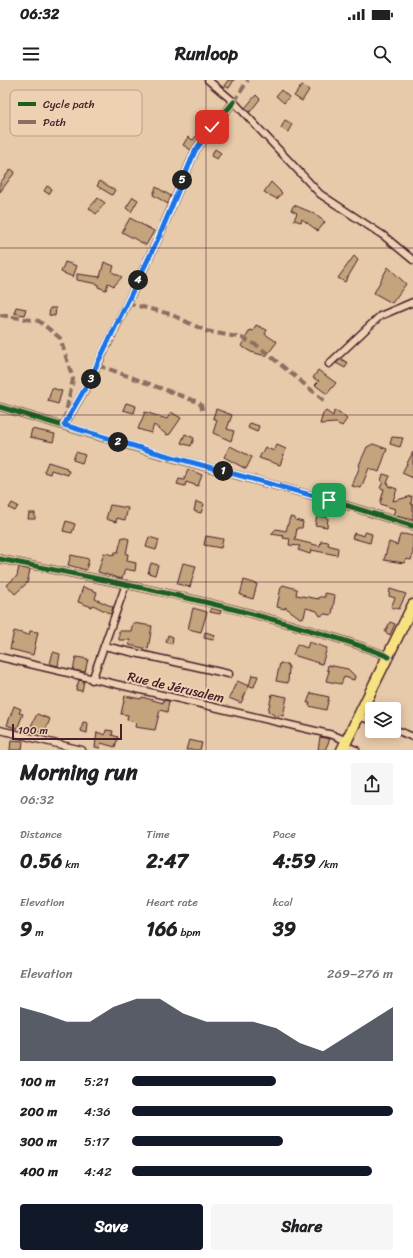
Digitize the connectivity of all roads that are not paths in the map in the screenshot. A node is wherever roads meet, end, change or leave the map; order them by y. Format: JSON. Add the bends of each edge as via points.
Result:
{"nodes":[{"id":1,"x":208,"y":80,"type":"edge"},
{"id":2,"x":234,"y":102,"type":"junction"},
{"id":3,"x":413,"y":260,"type":"edge"},
{"id":4,"x":413,"y":302,"type":"edge"},
{"id":5,"x":328,"y":364,"type":"dead end"},
{"id":6,"x":0,"y":407,"type":"edge"},
{"id":7,"x":64,"y":425,"type":"junction"},
{"id":8,"x":413,"y":526,"type":"edge"},
{"id":9,"x":0,"y":560,"type":"edge"},
{"id":10,"x":126,"y":584,"type":"junction"},
{"id":11,"x":413,"y":605,"type":"edge"},
{"id":12,"x":104,"y":646,"type":"junction"},
{"id":13,"x":0,"y":657,"type":"edge"},
{"id":14,"x":389,"y":657,"type":"junction"},
{"id":15,"x":229,"y":674,"type":"dead end"},
{"id":16,"x":92,"y":680,"type":"junction"},
{"id":17,"x":359,"y":716,"type":"junction"},
{"id":18,"x":365,"y":718,"type":"edge"},
{"id":19,"x":0,"y":730,"type":"edge"},
{"id":20,"x":401,"y":732,"type":"edge"},
{"id":21,"x":413,"y":737,"type":"edge"},
{"id":22,"x":344,"y":745,"type":"edge"},
{"id":23,"x":82,"y":750,"type":"edge"},
{"id":24,"x":356,"y":750,"type":"edge"}],
"edges":[{"from":1,"to":2,"type":"street"},
{"from":2,"to":3,"type":"street","via":[[320,194],[384,236]]},
{"from":2,"to":7,"type":"street","via":[[195,151],[158,239],[88,383]]},
{"from":4,"to":5,"type":"street","via":[[380,316]]},
{"from":6,"to":7,"type":"street"},
{"from":7,"to":8,"type":"street"},
{"from":9,"to":10,"type":"street"},
{"from":10,"to":12,"type":"street"},
{"from":10,"to":14,"type":"street","via":[[248,612],[369,648]]},
{"from":11,"to":14,"type":"main road"},
{"from":12,"to":15,"type":"street"},
{"from":12,"to":16,"type":"street"},
{"from":13,"to":16,"type":"street","name":"Rue de Jérusalem"},
{"from":14,"to":17,"type":"main road"},
{"from":16,"to":22,"type":"street","name":"Rue de Jérusalem","via":[[307,729]]},
{"from":17,"to":18,"type":"street"},
{"from":17,"to":22,"type":"main road"},
{"from":19,"to":23,"type":"street"},
{"from":20,"to":21,"type":"street"},
{"from":22,"to":24,"type":"street","name":"Rue de Jérusalem"}]}
